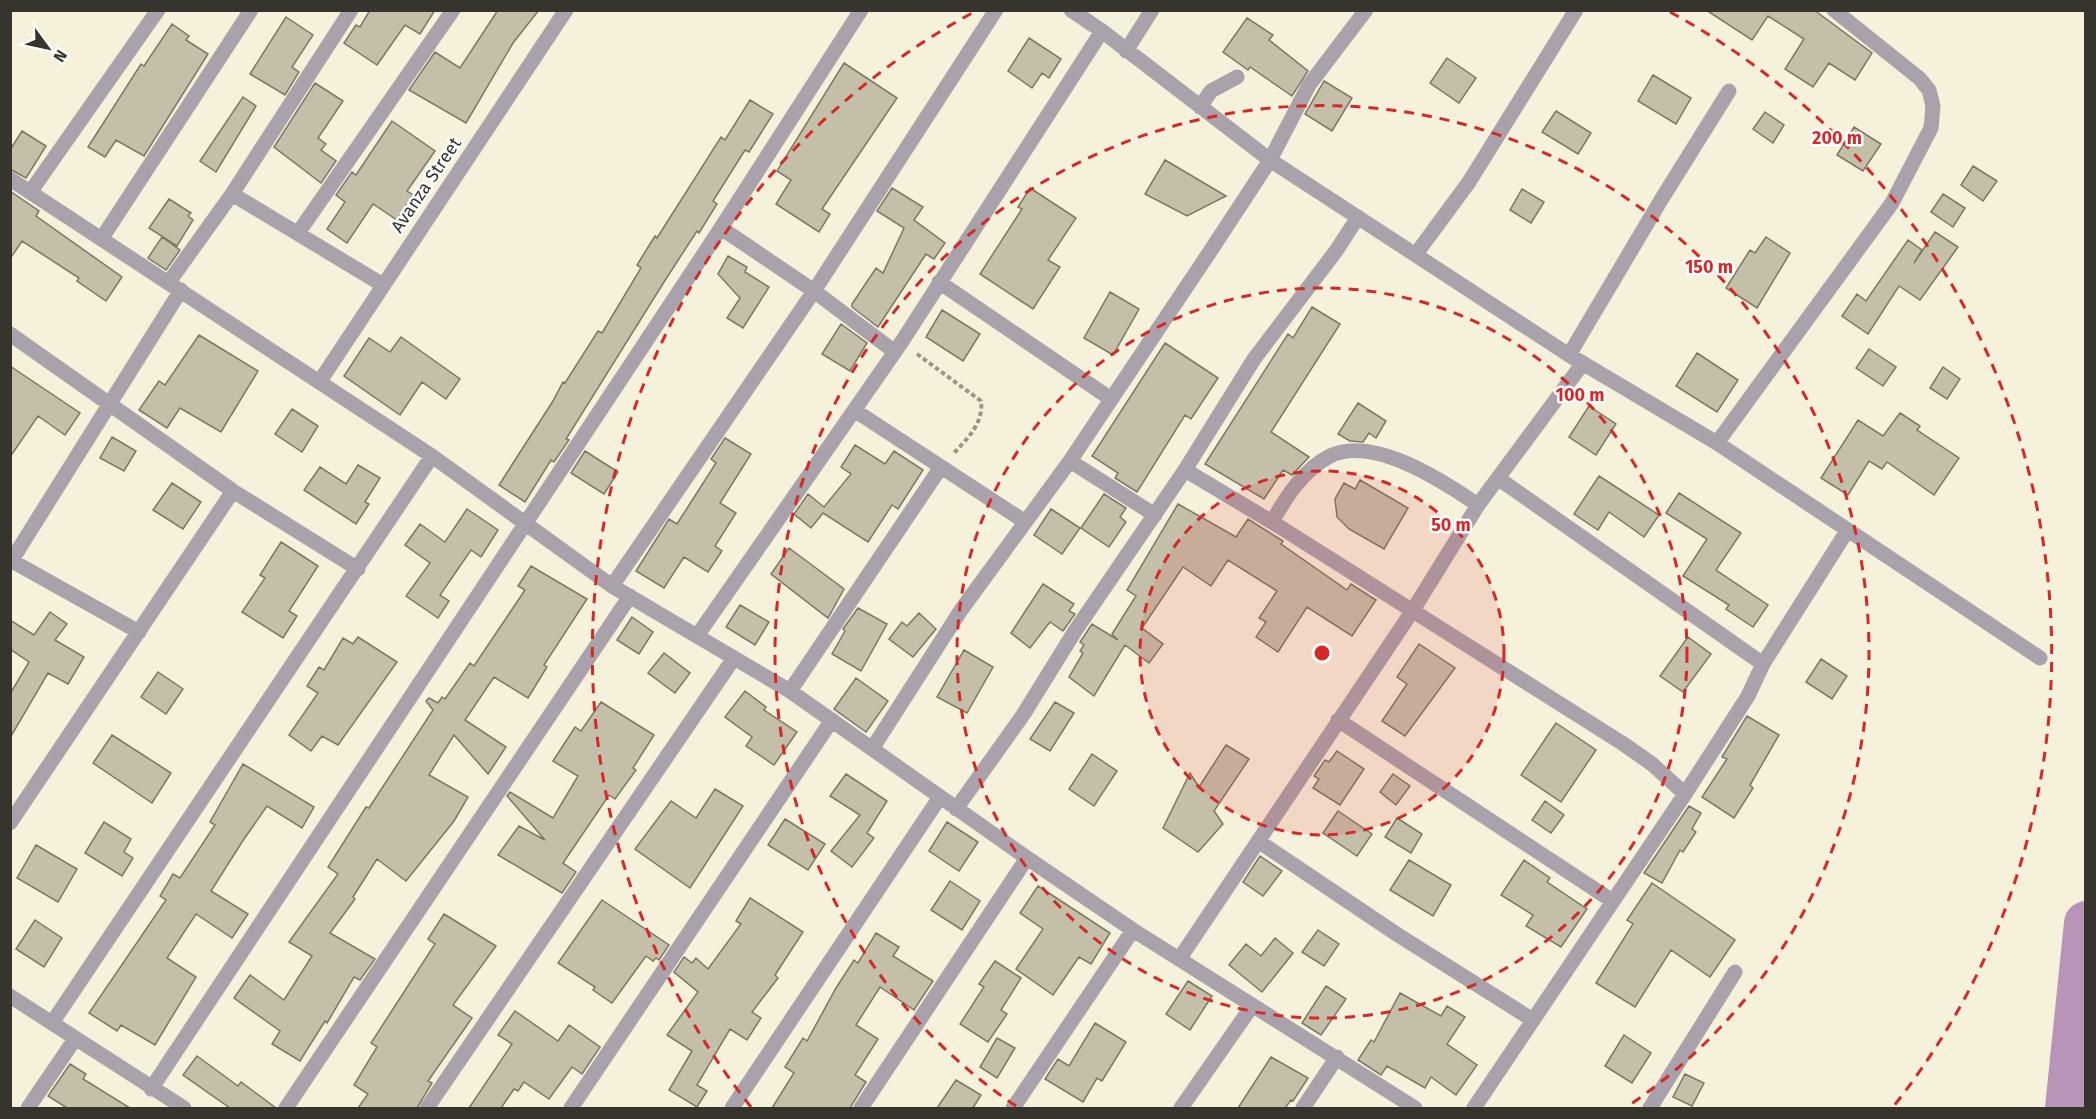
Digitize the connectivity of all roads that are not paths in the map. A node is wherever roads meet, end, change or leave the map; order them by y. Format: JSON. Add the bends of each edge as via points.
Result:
{"nodes":[{"id":1,"x":158,"y":10,"type":"edge"},
{"id":2,"x":251,"y":10,"type":"edge"},
{"id":3,"x":351,"y":10,"type":"edge"},
{"id":4,"x":453,"y":10,"type":"edge"},
{"id":5,"x":566,"y":10,"type":"edge"},
{"id":6,"x":861,"y":10,"type":"edge"},
{"id":7,"x":996,"y":10,"type":"edge"},
{"id":8,"x":1071,"y":10,"type":"edge"},
{"id":9,"x":1152,"y":10,"type":"edge"},
{"id":10,"x":1366,"y":10,"type":"edge"},
{"id":11,"x":1576,"y":10,"type":"edge"},
{"id":12,"x":1834,"y":10,"type":"edge"},
{"id":13,"x":1102,"y":31,"type":"junction"},
{"id":14,"x":1126,"y":51,"type":"junction"},
{"id":15,"x":1236,"y":77,"type":"dead end"},
{"id":16,"x":1729,"y":91,"type":"dead end"},
{"id":17,"x":1200,"y":107,"type":"junction"},
{"id":18,"x":1270,"y":160,"type":"junction"},
{"id":19,"x":10,"y":179,"type":"edge"},
{"id":20,"x":31,"y":191,"type":"junction"},
{"id":21,"x":232,"y":194,"type":"junction"},
{"id":22,"x":1358,"y":217,"type":"junction"},
{"id":23,"x":721,"y":228,"type":"junction"},
{"id":24,"x":298,"y":233,"type":"junction"},
{"id":25,"x":102,"y":238,"type":"junction"},
{"id":26,"x":1416,"y":254,"type":"junction"},
{"id":27,"x":939,"y":282,"type":"junction"},
{"id":28,"x":383,"y":285,"type":"junction"},
{"id":29,"x":175,"y":286,"type":"junction"},
{"id":30,"x":814,"y":291,"type":"junction"},
{"id":31,"x":10,"y":334,"type":"edge"},
{"id":32,"x":898,"y":347,"type":"junction"},
{"id":33,"x":1576,"y":359,"type":"junction"},
{"id":34,"x":320,"y":381,"type":"junction"},
{"id":35,"x":1111,"y":399,"type":"junction"},
{"id":36,"x":110,"y":405,"type":"junction"},
{"id":37,"x":854,"y":410,"type":"junction"},
{"id":38,"x":1717,"y":443,"type":"junction"},
{"id":39,"x":432,"y":456,"type":"junction"},
{"id":40,"x":1070,"y":461,"type":"junction"},
{"id":41,"x":941,"y":467,"type":"junction"},
{"id":42,"x":1185,"y":470,"type":"junction"},
{"id":43,"x":1499,"y":479,"type":"junction"},
{"id":44,"x":233,"y":491,"type":"junction"},
{"id":45,"x":1478,"y":505,"type":"junction"},
{"id":46,"x":1155,"y":515,"type":"junction"},
{"id":47,"x":1024,"y":521,"type":"junction"},
{"id":48,"x":1272,"y":522,"type":"junction"},
{"id":49,"x":525,"y":524,"type":"junction"},
{"id":50,"x":1847,"y":531,"type":"junction"},
{"id":51,"x":11,"y":562,"type":"edge"},
{"id":52,"x":358,"y":569,"type":"junction"},
{"id":53,"x":612,"y":586,"type":"junction"},
{"id":54,"x":630,"y":596,"type":"junction"},
{"id":55,"x":1413,"y":610,"type":"junction"},
{"id":56,"x":139,"y":632,"type":"junction"},
{"id":57,"x":697,"y":636,"type":"junction"},
{"id":58,"x":734,"y":658,"type":"junction"},
{"id":59,"x":2040,"y":658,"type":"dead end"},
{"id":60,"x":1763,"y":664,"type":"junction"},
{"id":61,"x":789,"y":691,"type":"junction"},
{"id":62,"x":832,"y":720,"type":"junction"},
{"id":63,"x":1338,"y":720,"type":"junction"},
{"id":64,"x":872,"y":749,"type":"junction"},
{"id":65,"x":1685,"y":794,"type":"junction"},
{"id":66,"x":940,"y":797,"type":"junction"},
{"id":67,"x":956,"y":809,"type":"junction"},
{"id":68,"x":10,"y":823,"type":"edge"},
{"id":69,"x":1258,"y":840,"type":"junction"},
{"id":70,"x":1027,"y":858,"type":"junction"},
{"id":71,"x":1611,"y":900,"type":"junction"},
{"id":72,"x":1134,"y":930,"type":"junction"},
{"id":73,"x":1180,"y":958,"type":"junction"},
{"id":74,"x":1735,"y":972,"type":"dead end"},
{"id":75,"x":10,"y":996,"type":"edge"},
{"id":76,"x":1252,"y":1006,"type":"junction"},
{"id":77,"x":1533,"y":1020,"type":"junction"},
{"id":78,"x":52,"y":1023,"type":"junction"},
{"id":79,"x":75,"y":1039,"type":"junction"},
{"id":80,"x":1337,"y":1057,"type":"junction"},
{"id":81,"x":151,"y":1089,"type":"junction"},
{"id":82,"x":28,"y":1108,"type":"edge"},
{"id":83,"x":184,"y":1108,"type":"edge"},
{"id":84,"x":286,"y":1108,"type":"edge"},
{"id":85,"x":427,"y":1108,"type":"edge"},
{"id":86,"x":571,"y":1108,"type":"edge"},
{"id":87,"x":732,"y":1108,"type":"edge"},
{"id":88,"x":861,"y":1108,"type":"edge"},
{"id":89,"x":1013,"y":1108,"type":"edge"},
{"id":90,"x":1181,"y":1108,"type":"edge"},
{"id":91,"x":1303,"y":1108,"type":"edge"},
{"id":92,"x":1415,"y":1108,"type":"edge"},
{"id":93,"x":1474,"y":1108,"type":"edge"},
{"id":94,"x":1650,"y":1108,"type":"edge"}],
"edges":[{"from":1,"to":20,"type":"street"},
{"from":2,"to":25,"type":"street"},
{"from":3,"to":21,"type":"street"},
{"from":4,"to":24,"type":"street"},
{"from":5,"to":28,"type":"street","name":"Avanza Street"},
{"from":6,"to":23,"type":"street"},
{"from":7,"to":30,"type":"street"},
{"from":8,"to":13,"type":"street"},
{"from":9,"to":14,"type":"street"},
{"from":10,"to":18,"type":"street","via":[[1309,85]]},
{"from":11,"to":26,"type":"street","via":[[1469,182]]},
{"from":12,"to":38,"type":"street","via":[[1929,90],[1933,106],[1931,128],[1892,203]]},
{"from":13,"to":14,"type":"street"},
{"from":13,"to":27,"type":"street"},
{"from":14,"to":17,"type":"street"},
{"from":15,"to":17,"type":"street","via":[[1212,91]]},
{"from":16,"to":33,"type":"street","via":[[1661,200]]},
{"from":17,"to":18,"type":"street"},
{"from":18,"to":22,"type":"street"},
{"from":18,"to":35,"type":"street"},
{"from":19,"to":20,"type":"street"},
{"from":20,"to":25,"type":"street"},
{"from":21,"to":24,"type":"street"},
{"from":21,"to":29,"type":"street"},
{"from":22,"to":26,"type":"street"},
{"from":22,"to":42,"type":"street","via":[[1254,359]]},
{"from":23,"to":30,"type":"street"},
{"from":23,"to":49,"type":"street"},
{"from":24,"to":28,"type":"street"},
{"from":25,"to":29,"type":"street"},
{"from":26,"to":33,"type":"street"},
{"from":27,"to":32,"type":"street"},
{"from":27,"to":35,"type":"street"},
{"from":28,"to":34,"type":"street","name":"Avanza Street"},
{"from":29,"to":34,"type":"street"},
{"from":29,"to":36,"type":"street"},
{"from":30,"to":32,"type":"street"},
{"from":30,"to":53,"type":"street"},
{"from":31,"to":36,"type":"street"},
{"from":32,"to":37,"type":"street"},
{"from":33,"to":38,"type":"street"},
{"from":33,"to":43,"type":"street"},
{"from":34,"to":39,"type":"street"},
{"from":35,"to":40,"type":"street"},
{"from":36,"to":44,"type":"street"},
{"from":36,"to":51,"type":"street"},
{"from":37,"to":41,"type":"street"},
{"from":37,"to":57,"type":"street"},
{"from":38,"to":50,"type":"street"},
{"from":39,"to":49,"type":"street"},
{"from":39,"to":52,"type":"street"},
{"from":40,"to":46,"type":"street"},
{"from":40,"to":47,"type":"street"},
{"from":41,"to":47,"type":"street"},
{"from":41,"to":61,"type":"street"},
{"from":42,"to":46,"type":"street"},
{"from":42,"to":48,"type":"street"},
{"from":43,"to":45,"type":"street"},
{"from":43,"to":60,"type":"street"},
{"from":44,"to":52,"type":"street"},
{"from":44,"to":56,"type":"street"},
{"from":45,"to":48,"type":"street","via":[[1425,471],[1351,450],[1330,456],[1304,477],[1288,494]]},
{"from":45,"to":55,"type":"street"},
{"from":46,"to":67,"type":"street"},
{"from":47,"to":64,"type":"street","via":[[961,610]]},
{"from":48,"to":55,"type":"street"},
{"from":49,"to":53,"type":"street"},
{"from":49,"to":81,"type":"street"},
{"from":50,"to":59,"type":"street"},
{"from":50,"to":60,"type":"street"},
{"from":51,"to":56,"type":"street"},
{"from":52,"to":78,"type":"street"},
{"from":53,"to":54,"type":"street"},
{"from":54,"to":57,"type":"street"},
{"from":54,"to":84,"type":"street"},
{"from":55,"to":63,"type":"street"},
{"from":55,"to":65,"type":"street","via":[[1622,743]]},
{"from":56,"to":68,"type":"street"},
{"from":57,"to":58,"type":"street"},
{"from":58,"to":61,"type":"street"},
{"from":58,"to":85,"type":"street"},
{"from":60,"to":65,"type":"street","via":[[1748,696]]},
{"from":61,"to":62,"type":"street"},
{"from":62,"to":64,"type":"street"},
{"from":62,"to":86,"type":"street"},
{"from":63,"to":69,"type":"street"},
{"from":63,"to":71,"type":"street"},
{"from":64,"to":66,"type":"street"},
{"from":65,"to":71,"type":"street"},
{"from":66,"to":67,"type":"street"},
{"from":66,"to":87,"type":"street"},
{"from":67,"to":70,"type":"street"},
{"from":69,"to":73,"type":"street"},
{"from":69,"to":77,"type":"street"},
{"from":70,"to":72,"type":"street"},
{"from":70,"to":88,"type":"street"},
{"from":71,"to":77,"type":"street"},
{"from":72,"to":73,"type":"street"},
{"from":72,"to":89,"type":"street"},
{"from":73,"to":76,"type":"street"},
{"from":74,"to":94,"type":"street"},
{"from":75,"to":78,"type":"street"},
{"from":76,"to":80,"type":"street"},
{"from":76,"to":90,"type":"street"},
{"from":77,"to":93,"type":"street"},
{"from":78,"to":79,"type":"street"},
{"from":79,"to":81,"type":"street"},
{"from":79,"to":82,"type":"street"},
{"from":80,"to":91,"type":"street"},
{"from":80,"to":92,"type":"street"},
{"from":81,"to":83,"type":"street"}]}
